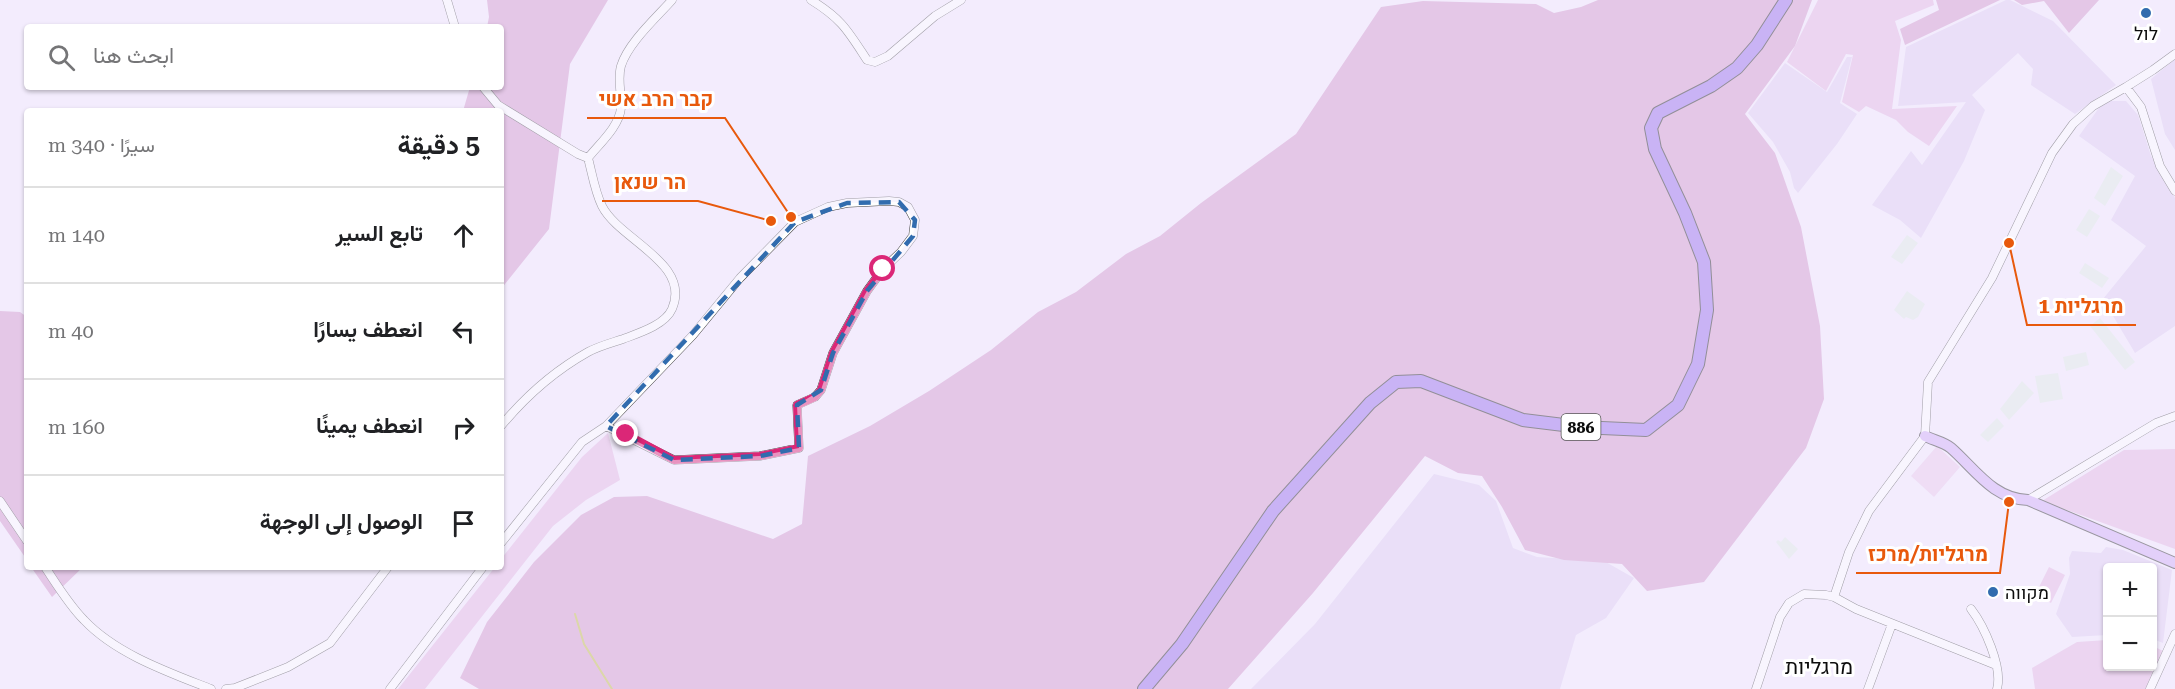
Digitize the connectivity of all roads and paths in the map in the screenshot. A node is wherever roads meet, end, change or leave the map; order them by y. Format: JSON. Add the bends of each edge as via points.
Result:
{"nodes":[{"id":1,"x":447,"y":0,"type":"edge"},
{"id":2,"x":672,"y":0,"type":"edge"},
{"id":3,"x":811,"y":0,"type":"edge"},
{"id":4,"x":961,"y":0,"type":"edge"},
{"id":5,"x":1786,"y":0,"type":"edge"},
{"id":6,"x":454,"y":24,"type":"edge"},
{"id":7,"x":2175,"y":54,"type":"edge"},
{"id":8,"x":2126,"y":87,"type":"junction"},
{"id":9,"x":486,"y":90,"type":"edge"},
{"id":10,"x":503,"y":108,"type":"edge"},
{"id":11,"x":504,"y":109,"type":"edge"},
{"id":12,"x":588,"y":158,"type":"junction"},
{"id":13,"x":2175,"y":191,"type":"edge"},
{"id":14,"x":2175,"y":416,"type":"edge"},
{"id":15,"x":504,"y":423,"type":"edge"},
{"id":16,"x":606,"y":426,"type":"junction"},
{"id":17,"x":1925,"y":436,"type":"junction"},
{"id":18,"x":2028,"y":500,"type":"junction"},
{"id":19,"x":0,"y":501,"type":"edge"},
{"id":20,"x":24,"y":537,"type":"edge"},
{"id":21,"x":504,"y":539,"type":"edge"},
{"id":22,"x":2175,"y":563,"type":"edge"},
{"id":23,"x":47,"y":570,"type":"edge"},
{"id":24,"x":386,"y":570,"type":"edge"},
{"id":25,"x":481,"y":570,"type":"edge"},
{"id":26,"x":1834,"y":597,"type":"junction"},
{"id":27,"x":1971,"y":609,"type":"dead end"},
{"id":28,"x":1892,"y":624,"type":"junction"},
{"id":29,"x":2175,"y":634,"type":"edge"},
{"id":30,"x":1996,"y":665,"type":"junction"},
{"id":31,"x":211,"y":689,"type":"edge"},
{"id":32,"x":226,"y":689,"type":"edge"},
{"id":33,"x":390,"y":689,"type":"edge"},
{"id":34,"x":1144,"y":689,"type":"edge"},
{"id":35,"x":1756,"y":689,"type":"edge"},
{"id":36,"x":1868,"y":689,"type":"edge"},
{"id":37,"x":1997,"y":689,"type":"edge"},
{"id":38,"x":2150,"y":689,"type":"edge"}],
"edges":[{"from":1,"to":6,"type":"street"},
{"from":2,"to":12,"type":"street","via":[[621,64],[616,124]]},
{"from":3,"to":4,"type":"street","via":[[846,27],[867,60],[875,62]]},
{"from":5,"to":34,"type":"main road","number":"886","via":[[1737,68],[1658,113],[1651,128],[1655,148],[1704,262],[1707,310],[1698,364],[1678,405],[1646,430],[1580,427],[1523,420],[1421,381],[1396,382],[1370,403],[1273,511],[1182,644]]},
{"from":7,"to":8,"type":"street"},
{"from":8,"to":13,"type":"street","via":[[2141,106],[2160,166]]},
{"from":8,"to":17,"type":"street","via":[[2079,118],[2052,153],[1992,278],[1928,382]]},
{"from":9,"to":10,"type":"street"},
{"from":11,"to":12,"type":"street"},
{"from":12,"to":15,"type":"street","via":[[602,206],[617,226],[646,248],[669,273],[676,287],[675,301],[666,319],[590,351],[560,370]]},
{"from":14,"to":18,"type":"street","via":[[2156,423]]},
{"from":16,"to":16,"type":"street","via":[[674,460],[760,456],[799,448],[797,405],[821,390],[833,353],[867,291],[914,236],[915,220],[908,207],[889,201],[847,203],[795,222]]},
{"from":16,"to":21,"type":"street","via":[[582,442]]},
{"from":17,"to":18,"type":"street","via":[[1949,446],[1980,478],[2005,496]]},
{"from":17,"to":26,"type":"street","via":[[1869,511],[1849,552]]},
{"from":18,"to":22,"type":"street"},
{"from":19,"to":20,"type":"street"},
{"from":23,"to":31,"type":"street","via":[[84,620],[105,638],[155,667]]},
{"from":24,"to":32,"type":"street","via":[[330,643],[288,667]]},
{"from":25,"to":33,"type":"street"},
{"from":26,"to":28,"type":"street"},
{"from":26,"to":35,"type":"street","via":[[1804,594],[1789,603],[1780,617]]},
{"from":27,"to":30,"type":"street","via":[[1982,623]]},
{"from":28,"to":30,"type":"street"},
{"from":28,"to":36,"type":"street"},
{"from":29,"to":38,"type":"street"},
{"from":30,"to":37,"type":"street"}]}
